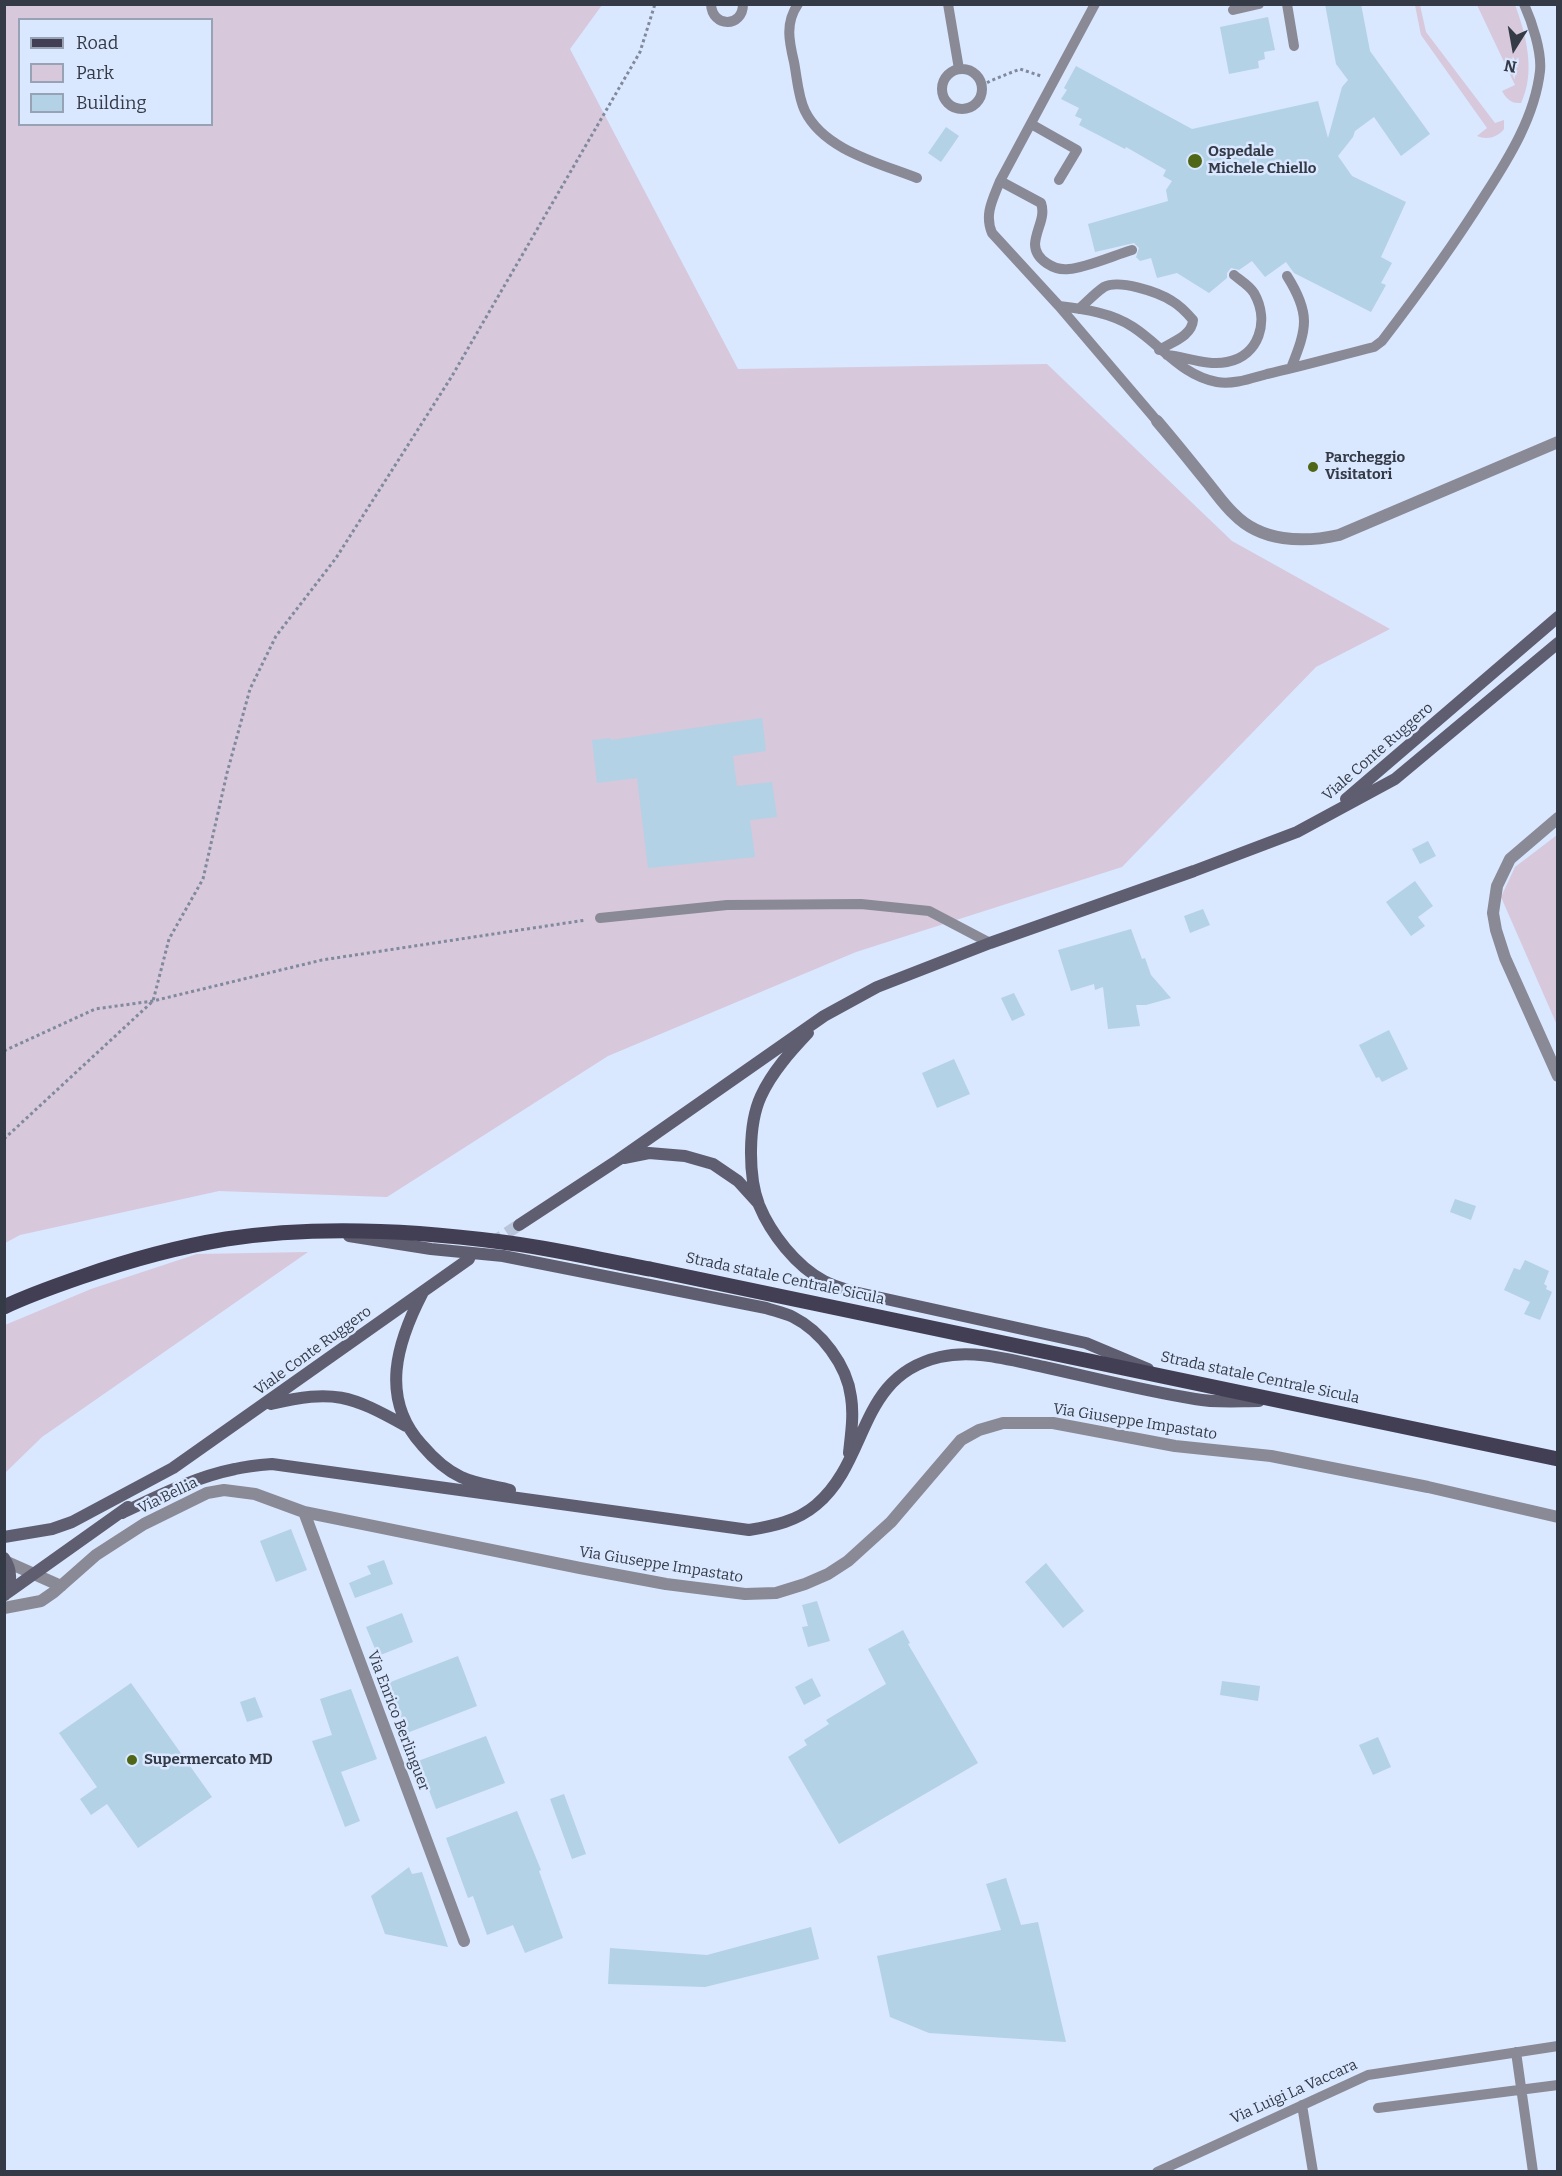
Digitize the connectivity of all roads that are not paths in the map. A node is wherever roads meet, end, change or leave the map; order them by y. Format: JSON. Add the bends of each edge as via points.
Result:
{"nodes":[{"id":1,"x":711,"y":4,"type":"edge"},
{"id":2,"x":743,"y":4,"type":"edge"},
{"id":3,"x":798,"y":4,"type":"edge"},
{"id":4,"x":948,"y":4,"type":"edge"},
{"id":5,"x":1095,"y":4,"type":"edge"},
{"id":6,"x":1259,"y":4,"type":"edge"},
{"id":7,"x":1287,"y":4,"type":"edge"},
{"id":8,"x":1524,"y":4,"type":"edge"},
{"id":9,"x":1233,"y":10,"type":"dead end"},
{"id":10,"x":1294,"y":46,"type":"dead end"},
{"id":11,"x":959,"y":69,"type":"junction"},
{"id":12,"x":1031,"y":124,"type":"junction"},
{"id":13,"x":917,"y":178,"type":"dead end"},
{"id":14,"x":1059,"y":180,"type":"dead end"},
{"id":15,"x":1000,"y":181,"type":"junction"},
{"id":16,"x":1132,"y":250,"type":"dead end"},
{"id":17,"x":1234,"y":275,"type":"dead end"},
{"id":18,"x":1287,"y":276,"type":"dead end"},
{"id":19,"x":1059,"y":306,"type":"junction"},
{"id":20,"x":1079,"y":309,"type":"junction"},
{"id":21,"x":1162,"y":352,"type":"junction"},
{"id":22,"x":1291,"y":368,"type":"junction"},
{"id":23,"x":1157,"y":421,"type":"joint"},
{"id":24,"x":1557,"y":441,"type":"edge"},
{"id":25,"x":1557,"y":617,"type":"edge"},
{"id":26,"x":1557,"y":640,"type":"edge"},
{"id":27,"x":1327,"y":816,"type":"junction"},
{"id":28,"x":1557,"y":818,"type":"edge"},
{"id":29,"x":600,"y":918,"type":"road end"},
{"id":30,"x":990,"y":944,"type":"junction"},
{"id":31,"x":824,"y":1016,"type":"junction"},
{"id":32,"x":1557,"y":1076,"type":"edge"},
{"id":33,"x":618,"y":1160,"type":"junction"},
{"id":34,"x":759,"y":1204,"type":"junction"},
{"id":35,"x":519,"y":1226,"type":"tunnel mouth"},
{"id":36,"x":317,"y":1231,"type":"junction"},
{"id":37,"x":469,"y":1259,"type":"dead end"},
{"id":38,"x":425,"y":1288,"type":"junction"},
{"id":39,"x":4,"y":1307,"type":"edge"},
{"id":40,"x":1171,"y":1378,"type":"junction"},
{"id":41,"x":1281,"y":1401,"type":"junction"},
{"id":42,"x":264,"y":1406,"type":"junction"},
{"id":43,"x":406,"y":1426,"type":"junction"},
{"id":44,"x":1557,"y":1459,"type":"edge"},
{"id":45,"x":848,"y":1460,"type":"junction"},
{"id":46,"x":173,"y":1468,"type":"junction"},
{"id":47,"x":552,"y":1501,"type":"junction"},
{"id":48,"x":304,"y":1512,"type":"junction"},
{"id":49,"x":122,"y":1513,"type":"junction"},
{"id":50,"x":1557,"y":1517,"type":"edge"},
{"id":51,"x":4,"y":1537,"type":"edge"},
{"id":52,"x":6,"y":1560,"type":"edge"},
{"id":53,"x":33,"y":1575,"type":"junction"},
{"id":54,"x":61,"y":1586,"type":"junction"},
{"id":55,"x":6,"y":1594,"type":"edge"},
{"id":56,"x":4,"y":1608,"type":"edge"},
{"id":57,"x":464,"y":1941,"type":"dead end"},
{"id":58,"x":1557,"y":2046,"type":"edge"},
{"id":59,"x":1516,"y":2052,"type":"junction"},
{"id":60,"x":1557,"y":2085,"type":"edge"},
{"id":61,"x":1521,"y":2090,"type":"junction"},
{"id":62,"x":1302,"y":2105,"type":"junction"},
{"id":63,"x":1378,"y":2108,"type":"dead end"},
{"id":64,"x":1157,"y":2172,"type":"edge"},
{"id":65,"x":1313,"y":2172,"type":"edge"},
{"id":66,"x":1533,"y":2172,"type":"edge"}],
"edges":[{"from":1,"to":2,"type":"lane","via":[[716,18],[725,23],[739,17]]},
{"from":3,"to":13,"type":"lane","via":[[788,39],[805,111],[822,135],[840,147]]},
{"from":4,"to":11,"type":"lane"},
{"from":5,"to":12,"type":"lane"},
{"from":6,"to":9,"type":"lane"},
{"from":7,"to":10,"type":"lane"},
{"from":8,"to":22,"type":"lane","via":[[1535,33],[1541,68],[1537,92],[1504,164],[1463,230],[1382,341],[1374,347]]},
{"from":11,"to":11,"type":"lane","via":[[971,71],[982,86],[980,99],[970,108],[951,105],[942,88],[947,76]]},
{"from":12,"to":14,"type":"lane","via":[[1077,150]]},
{"from":12,"to":15,"type":"lane"},
{"from":15,"to":16,"type":"lane","via":[[1041,202],[1043,212],[1035,244],[1049,265],[1069,270]]},
{"from":15,"to":19,"type":"lane","via":[[987,221],[992,233]]},
{"from":17,"to":21,"type":"lane","via":[[1254,292],[1262,314],[1261,330],[1253,348],[1225,363]]},
{"from":18,"to":22,"type":"lane","via":[[1305,316],[1302,340]]},
{"from":19,"to":20,"type":"lane"},
{"from":19,"to":23,"type":"lane"},
{"from":20,"to":21,"type":"lane","via":[[1114,317]]},
{"from":20,"to":21,"type":"lane","via":[[1106,286],[1120,284],[1171,300],[1190,315],[1193,324]]},
{"from":21,"to":22,"type":"lane","via":[[1198,376],[1219,382]]},
{"from":23,"to":24,"type":"street","via":[[1235,516],[1257,531],[1296,540],[1339,535]]},
{"from":25,"to":27,"type":"main road","name":"Viale Conte Ruggero"},
{"from":26,"to":27,"type":"main road","name":"Viale Conte Ruggero","via":[[1395,779]]},
{"from":27,"to":30,"type":"main road","via":[[1194,871]]},
{"from":28,"to":32,"type":"street","via":[[1510,859],[1497,886],[1493,913],[1505,958]]},
{"from":29,"to":30,"type":"lane","via":[[727,905],[861,904],[929,910]]},
{"from":30,"to":31,"type":"main road","via":[[877,987]]},
{"from":31,"to":33,"type":"main road"},
{"from":31,"to":34,"type":"main road","via":[[781,1064],[761,1096],[751,1146]]},
{"from":33,"to":34,"type":"main road","via":[[649,1153],[685,1156],[713,1164],[738,1181]]},
{"from":33,"to":35,"type":"main road"},
{"from":34,"to":40,"type":"main road","via":[[771,1228],[794,1257],[824,1281],[854,1292],[1086,1343]]},
{"from":36,"to":39,"type":"main road","name":"Strada statale Centrale Sicula","via":[[224,1239],[175,1250],[107,1268]]},
{"from":36,"to":40,"type":"main road","name":"Strada statale Centrale Sicula","via":[[431,1235],[551,1250]]},
{"from":36,"to":45,"type":"main road","via":[[527,1261],[766,1308],[793,1317],[814,1332],[845,1374],[852,1419]]},
{"from":37,"to":38,"type":"main road","name":"Viale Conte Ruggero"},
{"from":38,"to":42,"type":"main road","name":"Viale Conte Ruggero"},
{"from":38,"to":43,"type":"main road","via":[[407,1323],[395,1380]]},
{"from":40,"to":41,"type":"main road","name":"Strada statale Centrale Sicula"},
{"from":41,"to":44,"type":"main road","name":"Strada statale Centrale Sicula"},
{"from":41,"to":45,"type":"main road","via":[[1198,1400],[984,1355],[940,1357],[904,1373],[887,1386]]},
{"from":42,"to":43,"type":"main road","via":[[303,1396],[342,1397],[372,1407]]},
{"from":42,"to":46,"type":"main road","name":"Viale Conte Ruggero"},
{"from":43,"to":47,"type":"main road","via":[[430,1454],[462,1478]]},
{"from":45,"to":47,"type":"main road","via":[[843,1473],[816,1505],[794,1519],[749,1530]]},
{"from":46,"to":49,"type":"main road"},
{"from":46,"to":51,"type":"main road","via":[[72,1522]]},
{"from":47,"to":49,"type":"main road","via":[[272,1464],[233,1469],[198,1480]]},
{"from":48,"to":50,"type":"street","name":"Via Giuseppe Impastato","via":[[666,1584],[745,1594],[776,1593],[813,1581],[848,1561],[891,1522],[961,1440],[1003,1423],[1053,1423],[1175,1446],[1271,1456]]},
{"from":48,"to":54,"type":"street","name":"Via Bellia","via":[[255,1494],[224,1490],[207,1493],[144,1524],[96,1555]]},
{"from":48,"to":57,"type":"street","name":"Via Enrico Berlinguer"},
{"from":49,"to":53,"type":"main road"},
{"from":52,"to":53,"type":"street"},
{"from":52,"to":55,"type":"main road","via":[[11,1573]]},
{"from":53,"to":54,"type":"street"},
{"from":53,"to":55,"type":"main road"},
{"from":54,"to":56,"type":"street","name":"Via Bellia","via":[[40,1601]]},
{"from":58,"to":59,"type":"lane","name":"Via Luigi La Vaccara"},
{"from":59,"to":61,"type":"lane"},
{"from":59,"to":62,"type":"lane","name":"Via Luigi La Vaccara","via":[[1368,2075]]},
{"from":60,"to":61,"type":"lane"},
{"from":61,"to":63,"type":"lane"},
{"from":61,"to":66,"type":"lane"},
{"from":62,"to":64,"type":"lane","name":"Via Luigi La Vaccara"},
{"from":62,"to":65,"type":"lane"}]}
